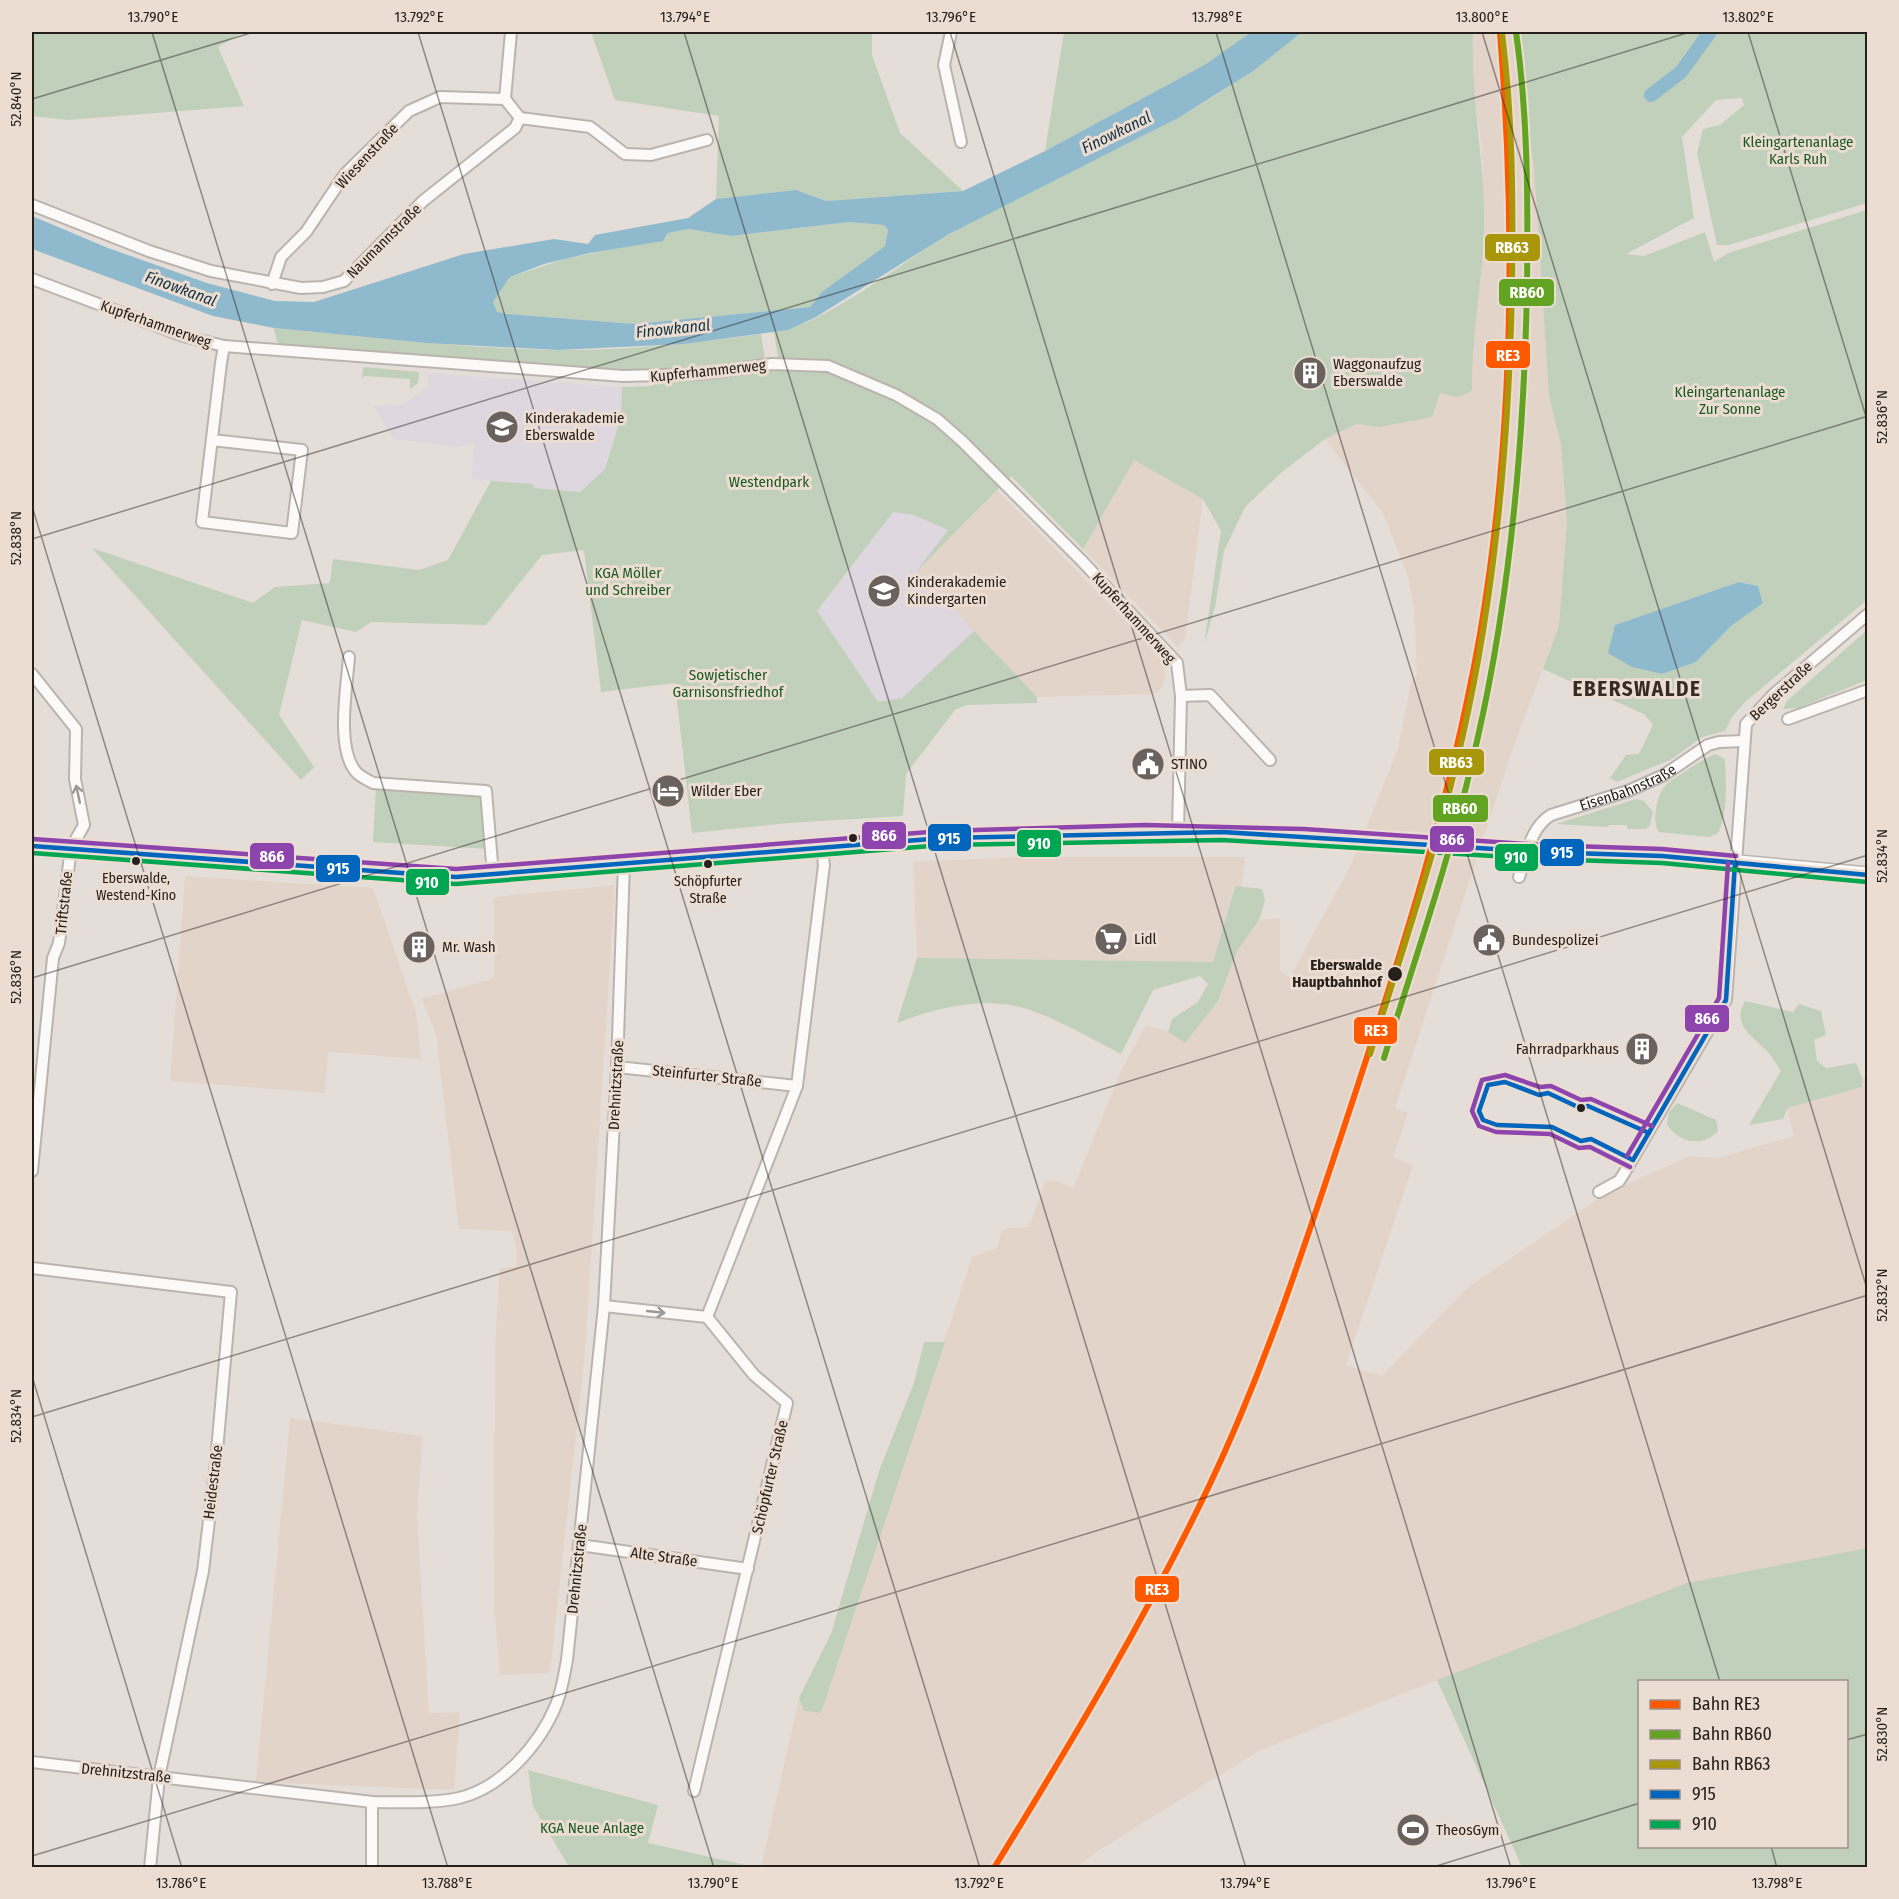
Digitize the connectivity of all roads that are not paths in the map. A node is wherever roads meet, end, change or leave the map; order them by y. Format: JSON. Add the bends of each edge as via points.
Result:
{"nodes":[{"id":1,"x":511,"y":32,"type":"edge"},
{"id":2,"x":951,"y":32,"type":"edge"},
{"id":3,"x":505,"y":99,"type":"junction"},
{"id":4,"x":520,"y":118,"type":"junction"},
{"id":5,"x":707,"y":140,"type":"dead end"},
{"id":6,"x":961,"y":142,"type":"dead end"},
{"id":7,"x":32,"y":205,"type":"edge"},
{"id":8,"x":32,"y":279,"type":"edge"},
{"id":9,"x":272,"y":284,"type":"junction"},
{"id":10,"x":224,"y":346,"type":"junction"},
{"id":11,"x":212,"y":440,"type":"junction"},
{"id":12,"x":1868,"y":614,"type":"edge"},
{"id":13,"x":349,"y":657,"type":"dead end"},
{"id":14,"x":32,"y":674,"type":"edge"},
{"id":15,"x":1868,"y":690,"type":"edge"},
{"id":16,"x":1182,"y":696,"type":"junction"},
{"id":17,"x":1788,"y":719,"type":"dead end"},
{"id":18,"x":1743,"y":741,"type":"junction"},
{"id":19,"x":1270,"y":760,"type":"dead end"},
{"id":20,"x":1178,"y":832,"type":"junction"},
{"id":21,"x":32,"y":846,"type":"edge"},
{"id":22,"x":822,"y":847,"type":"junction"},
{"id":23,"x":71,"y":848,"type":"junction"},
{"id":24,"x":1735,"y":863,"type":"junction"},
{"id":25,"x":624,"y":864,"type":"junction"},
{"id":26,"x":493,"y":875,"type":"junction"},
{"id":27,"x":1868,"y":875,"type":"edge"},
{"id":28,"x":1520,"y":877,"type":"dead end"},
{"id":29,"x":617,"y":1067,"type":"junction"},
{"id":30,"x":797,"y":1086,"type":"junction"},
{"id":31,"x":32,"y":1172,"type":"edge"},
{"id":32,"x":1599,"y":1192,"type":"dead end"},
{"id":33,"x":32,"y":1268,"type":"edge"},
{"id":34,"x":604,"y":1306,"type":"junction"},
{"id":35,"x":707,"y":1317,"type":"junction"},
{"id":36,"x":580,"y":1545,"type":"junction"},
{"id":37,"x":748,"y":1569,"type":"junction"},
{"id":38,"x":32,"y":1762,"type":"edge"},
{"id":39,"x":159,"y":1777,"type":"junction"},
{"id":40,"x":694,"y":1791,"type":"dead end"},
{"id":41,"x":372,"y":1802,"type":"junction"},
{"id":42,"x":150,"y":1868,"type":"edge"},
{"id":43,"x":372,"y":1868,"type":"edge"}],
"edges":[{"from":1,"to":3,"type":"street"},
{"from":2,"to":6,"type":"street","via":[[944,65]]},
{"from":3,"to":4,"type":"street"},
{"from":3,"to":9,"type":"street","name":"Wiesenstraße","via":[[440,97],[409,111],[345,174],[306,232],[282,257]]},
{"from":4,"to":5,"type":"street","via":[[590,127],[625,154],[651,155]]},
{"from":4,"to":9,"type":"street","name":"Naumannstraße","via":[[514,128],[423,201],[344,281],[301,288]]},
{"from":7,"to":9,"type":"street","name":"Naumannstraße","via":[[149,251]]},
{"from":8,"to":10,"type":"street","name":"Kupferhammerweg","via":[[183,336]]},
{"from":10,"to":11,"type":"street"},
{"from":10,"to":16,"type":"street","name":"Kupferhammerweg","via":[[623,376],[701,374],[772,364],[828,366],[844,371],[915,405],[962,441],[1166,648],[1177,663]]},
{"from":11,"to":11,"type":"street","via":[[202,522],[292,533],[302,450]]},
{"from":12,"to":18,"type":"street","name":"Bergerstraße","via":[[1752,715]]},
{"from":13,"to":26,"type":"street","via":[[344,727],[346,755],[357,773],[373,783],[486,790]]},
{"from":23,"to":14,"type":"street","name":"Triftstraße","one_way":true,"via":[[84,825],[75,779],[76,729]]},
{"from":15,"to":17,"type":"street"},
{"from":16,"to":19,"type":"street","via":[[1210,695]]},
{"from":16,"to":20,"type":"street","name":"Kupferhammerweg"},
{"from":18,"to":24,"type":"street","name":"Bergerstraße"},
{"from":18,"to":28,"type":"street","name":"Eisenbahnstraße","via":[[1708,745],[1664,775],[1541,821],[1535,828]]},
{"from":20,"to":22,"type":"main road","via":[[1005,835]]},
{"from":20,"to":24,"type":"main road","bridge":true,"via":[[1358,839]]},
{"from":21,"to":23,"type":"main road"},
{"from":22,"to":25,"type":"main road"},
{"from":22,"to":30,"type":"street","via":[[824,865]]},
{"from":23,"to":26,"type":"main road","via":[[456,877]]},
{"from":23,"to":31,"type":"street","name":"Triftstraße","via":[[59,943],[53,960]]},
{"from":24,"to":27,"type":"main road"},
{"from":24,"to":32,"type":"street","name":"Bergerstraße","via":[[1726,1000],[1623,1175]]},
{"from":25,"to":26,"type":"main road"},
{"from":25,"to":29,"type":"street","name":"Drehnitzstraße"},
{"from":29,"to":30,"type":"street","name":"Steinfurter Straße"},
{"from":29,"to":34,"type":"street","name":"Drehnitzstraße"},
{"from":30,"to":35,"type":"street"},
{"from":33,"to":39,"type":"street","name":"Heidestraße","via":[[231,1292],[203,1571]]},
{"from":34,"to":35,"type":"street","one_way":true},
{"from":34,"to":36,"type":"street","name":"Drehnitzstraße"},
{"from":35,"to":37,"type":"street","name":"Schöpfurter Straße","via":[[754,1375],[787,1403]]},
{"from":36,"to":37,"type":"street","name":"Alte Straße"},
{"from":36,"to":41,"type":"street","name":"Drehnitzstraße","via":[[558,1703],[530,1747],[488,1786],[460,1797]]},
{"from":37,"to":40,"type":"street","name":"Schöpfurter Straße"},
{"from":38,"to":39,"type":"street","name":"Drehnitzstraße"},
{"from":39,"to":41,"type":"street","name":"Drehnitzstraße"},
{"from":39,"to":42,"type":"street","name":"Heidestraße"},
{"from":41,"to":43,"type":"street"}]}
